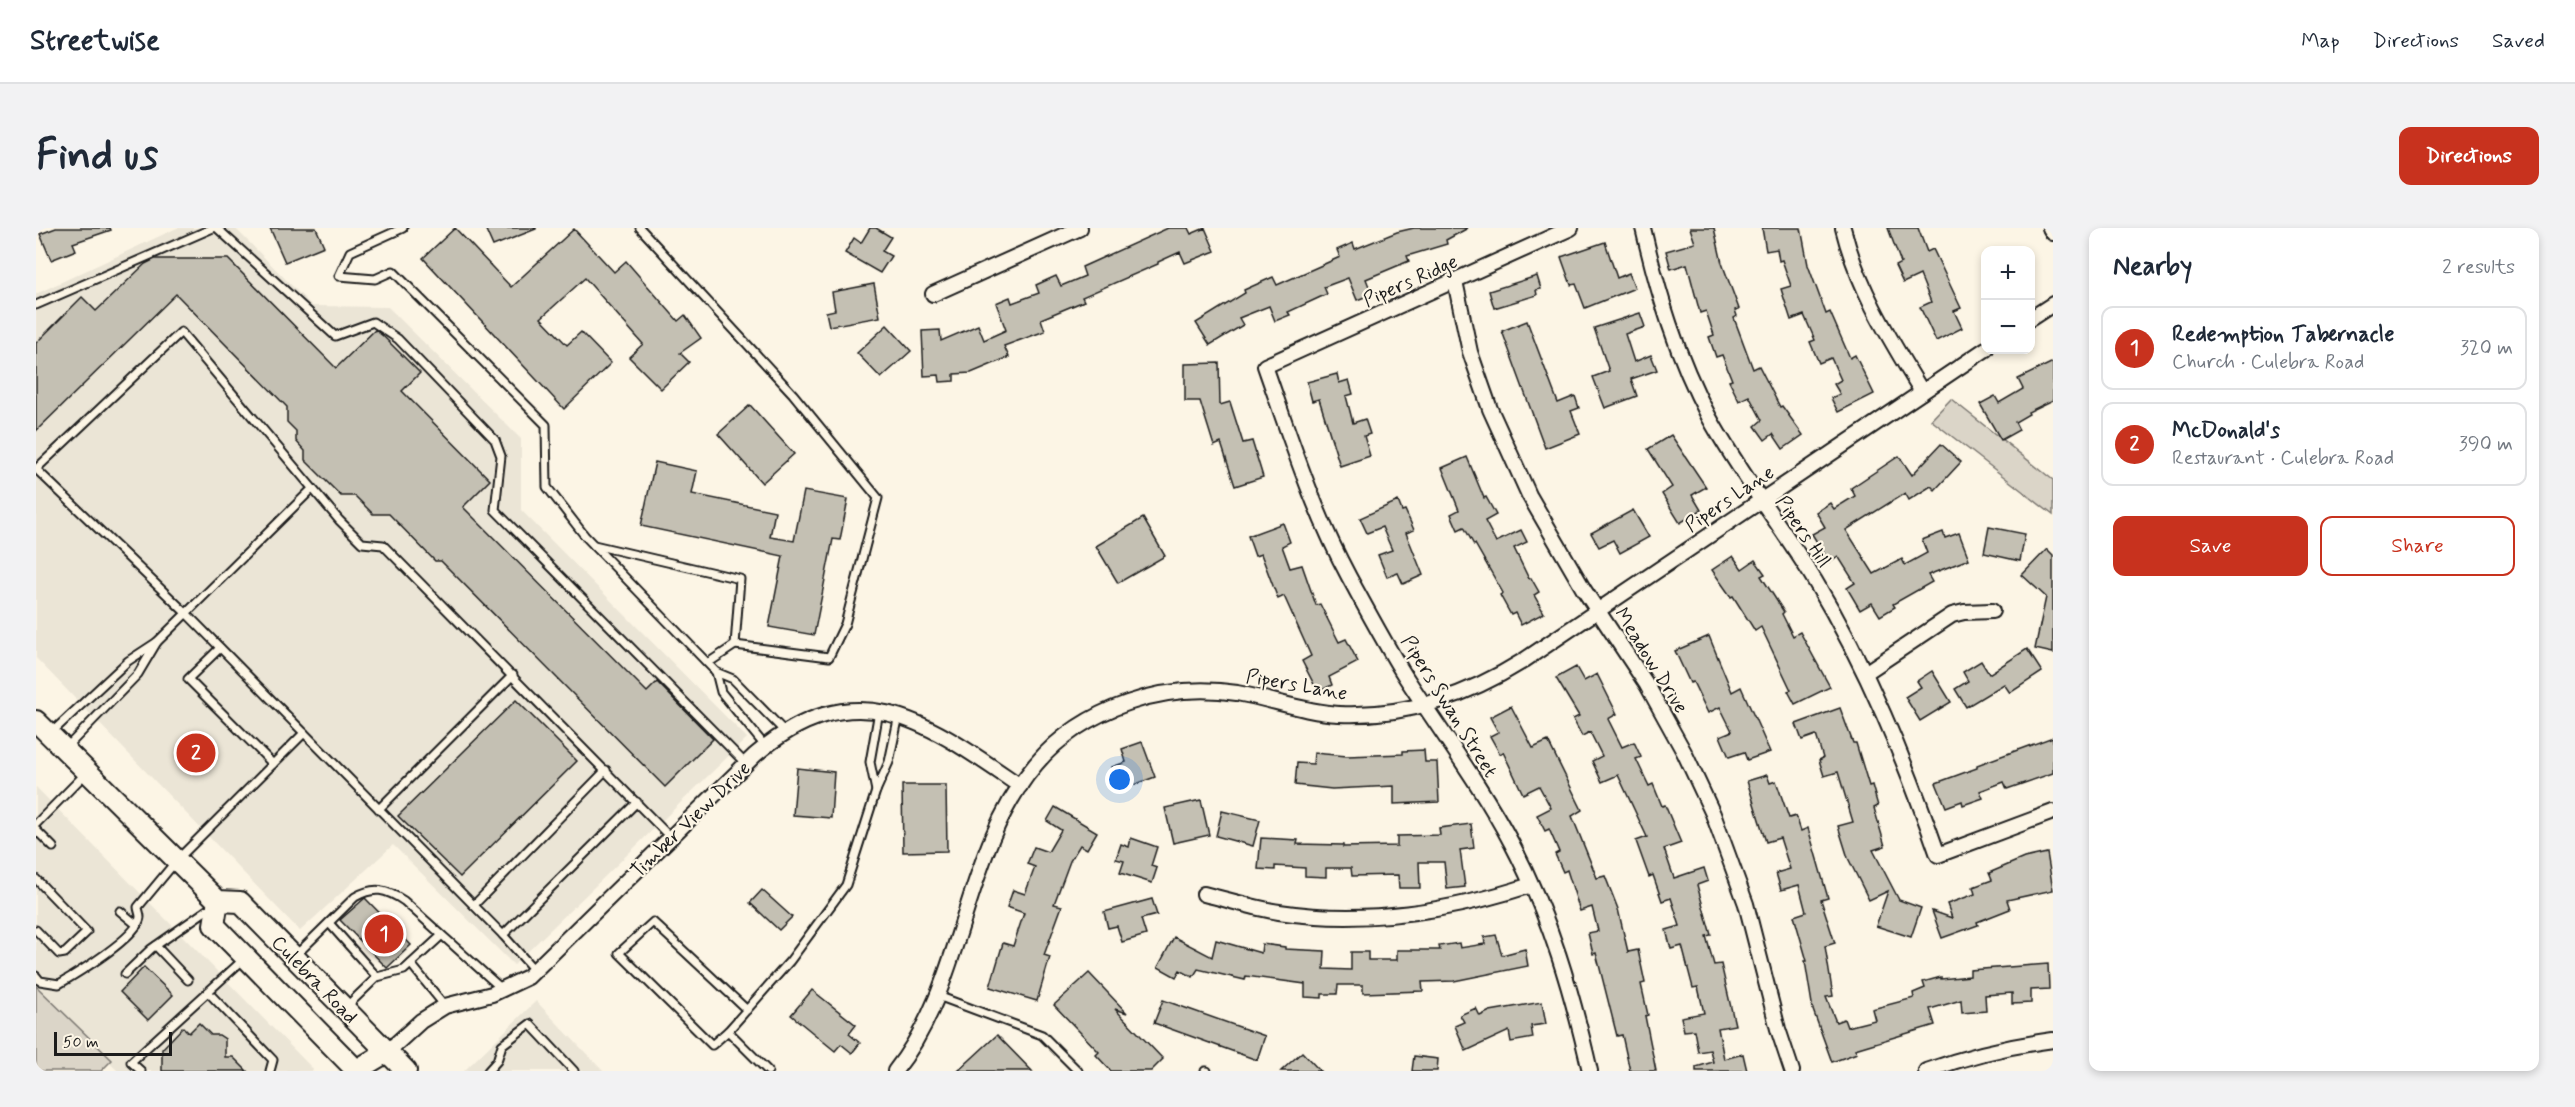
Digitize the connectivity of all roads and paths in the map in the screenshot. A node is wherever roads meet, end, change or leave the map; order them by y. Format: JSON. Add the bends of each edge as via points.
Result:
{"nodes":[{"id":1,"x":215,"y":228,"type":"edge"},
{"id":2,"x":403,"y":228,"type":"edge"},
{"id":3,"x":640,"y":228,"type":"edge"},
{"id":4,"x":1080,"y":228,"type":"edge"},
{"id":5,"x":1571,"y":228,"type":"edge"},
{"id":6,"x":1643,"y":228,"type":"edge"},
{"id":7,"x":1843,"y":228,"type":"edge"},
{"id":8,"x":2050,"y":228,"type":"edge"},
{"id":9,"x":2053,"y":233,"type":"edge"},
{"id":10,"x":1455,"y":281,"type":"junction"},
{"id":11,"x":933,"y":294,"type":"dead end"},
{"id":12,"x":2053,"y":304,"type":"edge"},
{"id":13,"x":36,"y":305,"type":"edge"},
{"id":14,"x":2035,"y":316,"type":"edge"},
{"id":15,"x":1981,"y":352,"type":"edge"},
{"id":16,"x":1265,"y":366,"type":"joint"},
{"id":17,"x":1922,"y":392,"type":"junction"},
{"id":18,"x":312,"y":489,"type":"junction"},
{"id":19,"x":1760,"y":500,"type":"junction"},
{"id":20,"x":594,"y":545,"type":"junction"},
{"id":21,"x":1598,"y":611,"type":"junction"},
{"id":22,"x":1992,"y":611,"type":"dead end"},
{"id":23,"x":187,"y":614,"type":"junction"},
{"id":24,"x":157,"y":642,"type":"junction"},
{"id":25,"x":735,"y":645,"type":"junction"},
{"id":26,"x":220,"y":648,"type":"junction"},
{"id":27,"x":708,"y":663,"type":"junction"},
{"id":28,"x":716,"y":672,"type":"junction"},
{"id":29,"x":1865,"y":673,"type":"junction"},
{"id":30,"x":513,"y":675,"type":"junction"},
{"id":31,"x":1426,"y":705,"type":"junction"},
{"id":32,"x":879,"y":711,"type":"junction"},
{"id":33,"x":899,"y":715,"type":"junction"},
{"id":34,"x":43,"y":728,"type":"edge"},
{"id":35,"x":785,"y":732,"type":"junction"},
{"id":36,"x":304,"y":733,"type":"junction"},
{"id":37,"x":765,"y":746,"type":"junction"},
{"id":38,"x":64,"y":750,"type":"junction"},
{"id":39,"x":273,"y":764,"type":"junction"},
{"id":40,"x":746,"y":764,"type":"junction"},
{"id":41,"x":606,"y":770,"type":"junction"},
{"id":42,"x":87,"y":772,"type":"junction"},
{"id":43,"x":1020,"y":786,"type":"junction"},
{"id":44,"x":876,"y":791,"type":"junction"},
{"id":45,"x":637,"y":802,"type":"junction"},
{"id":46,"x":379,"y":809,"type":"junction"},
{"id":47,"x":2053,"y":812,"type":"edge"},
{"id":48,"x":36,"y":824,"type":"edge"},
{"id":49,"x":36,"y":830,"type":"edge"},
{"id":50,"x":671,"y":838,"type":"junction"},
{"id":51,"x":53,"y":847,"type":"dead end"},
{"id":52,"x":177,"y":861,"type":"junction"},
{"id":53,"x":36,"y":879,"type":"edge"},
{"id":54,"x":1531,"y":885,"type":"junction"},
{"id":55,"x":1204,"y":894,"type":"dead end"},
{"id":56,"x":218,"y":901,"type":"junction"},
{"id":57,"x":474,"y":905,"type":"junction"},
{"id":58,"x":120,"y":911,"type":"dead end"},
{"id":59,"x":329,"y":923,"type":"junction"},
{"id":60,"x":137,"y":925,"type":"junction"},
{"id":61,"x":36,"y":930,"type":"edge"},
{"id":62,"x":503,"y":935,"type":"junction"},
{"id":63,"x":441,"y":936,"type":"junction"},
{"id":64,"x":156,"y":946,"type":"junction"},
{"id":65,"x":294,"y":957,"type":"junction"},
{"id":66,"x":245,"y":958,"type":"junction"},
{"id":67,"x":411,"y":964,"type":"junction"},
{"id":68,"x":535,"y":972,"type":"junction"},
{"id":69,"x":125,"y":974,"type":"dead end"},
{"id":70,"x":36,"y":976,"type":"edge"},
{"id":71,"x":377,"y":977,"type":"junction"},
{"id":72,"x":188,"y":980,"type":"dead end"},
{"id":73,"x":504,"y":990,"type":"junction"},
{"id":74,"x":208,"y":992,"type":"junction"},
{"id":75,"x":938,"y":996,"type":"junction"},
{"id":76,"x":445,"y":1005,"type":"junction"},
{"id":77,"x":345,"y":1008,"type":"junction"},
{"id":78,"x":747,"y":1010,"type":"junction"},
{"id":79,"x":728,"y":1031,"type":"junction"},
{"id":80,"x":2053,"y":1040,"type":"edge"},
{"id":81,"x":387,"y":1052,"type":"junction"},
{"id":82,"x":141,"y":1071,"type":"edge"},
{"id":83,"x":270,"y":1071,"type":"edge"},
{"id":84,"x":356,"y":1071,"type":"edge"},
{"id":85,"x":379,"y":1071,"type":"edge"},
{"id":86,"x":406,"y":1071,"type":"edge"},
{"id":87,"x":488,"y":1071,"type":"edge"},
{"id":88,"x":574,"y":1071,"type":"edge"},
{"id":89,"x":768,"y":1071,"type":"edge"},
{"id":90,"x":895,"y":1071,"type":"edge"},
{"id":91,"x":1078,"y":1071,"type":"edge"},
{"id":92,"x":1590,"y":1071,"type":"edge"},
{"id":93,"x":1792,"y":1071,"type":"edge"},
{"id":94,"x":1926,"y":1071,"type":"edge"}],
"edges":[{"from":1,"to":13,"type":"lane"},
{"from":1,"to":40,"type":"lane","via":[[335,336],[373,322],[398,339],[495,440],[501,456],[495,510]]},
{"from":2,"to":20,"type":"lane","via":[[350,252],[339,276],[375,279],[393,271],[546,425],[547,487]]},
{"from":3,"to":25,"type":"lane","via":[[793,394],[878,498],[845,624],[829,657]]},
{"from":4,"to":11,"type":"street"},
{"from":5,"to":10,"type":"street","name":"Pipers Ridge"},
{"from":6,"to":19,"type":"street","name":"Pipers Hill","via":[[1658,291],[1680,355],[1708,416]]},
{"from":7,"to":17,"type":"street","via":[[1875,315]]},
{"from":8,"to":9,"type":"street"},
{"from":10,"to":16,"type":"street","name":"Pipers Ridge"},
{"from":10,"to":21,"type":"street","name":"Meadow Drive","via":[[1470,352],[1490,409],[1529,495]]},
{"from":12,"to":14,"type":"street"},
{"from":15,"to":17,"type":"street","name":"Pipers Lane"},
{"from":16,"to":31,"type":"street","name":"Pipers Swan Street","via":[[1311,497],[1348,575],[1405,676]]},
{"from":17,"to":19,"type":"street","name":"Pipers Lane"},
{"from":18,"to":23,"type":"lane"},
{"from":18,"to":23,"type":"lane","via":[[181,332],[36,469]]},
{"from":18,"to":30,"type":"lane","via":[[362,543],[383,544]]},
{"from":19,"to":21,"type":"street","name":"Pipers Lane"},
{"from":19,"to":29,"type":"street","name":"Pipers Hill","via":[[1815,581]]},
{"from":20,"to":25,"type":"lane","via":[[740,579]]},
{"from":20,"to":27,"type":"lane"},
{"from":21,"to":31,"type":"street","name":"Pipers Lane","via":[[1494,679]]},
{"from":21,"to":93,"type":"street","name":"Meadow Drive","via":[[1647,685],[1717,822],[1746,904]]},
{"from":22,"to":29,"type":"street","via":[[1953,615]]},
{"from":23,"to":24,"type":"lane"},
{"from":23,"to":26,"type":"lane"},
{"from":24,"to":34,"type":"lane"},
{"from":24,"to":38,"type":"lane","via":[[138,674]]},
{"from":25,"to":27,"type":"lane"},
{"from":26,"to":36,"type":"lane"},
{"from":26,"to":39,"type":"lane","via":[[188,679]]},
{"from":27,"to":28,"type":"lane"},
{"from":28,"to":35,"type":"lane","via":[[733,678]]},
{"from":28,"to":37,"type":"lane","via":[[721,692]]},
{"from":29,"to":47,"type":"street","name":"Pipers Hill","via":[[1916,790],[1938,855]]},
{"from":30,"to":41,"type":"lane"},
{"from":30,"to":46,"type":"lane"},
{"from":31,"to":43,"type":"street","name":"Pipers Lane","via":[[1380,713],[1338,714],[1221,692],[1156,695],[1125,703],[1078,728],[1045,754]]},
{"from":31,"to":54,"type":"street","name":"Pipers Swan Street","via":[[1512,844]]},
{"from":32,"to":33,"type":"street","name":"Timber View Drive"},
{"from":32,"to":35,"type":"street","name":"Timber View Drive","via":[[829,714]]},
{"from":32,"to":44,"type":"lane","via":[[870,762]]},
{"from":33,"to":43,"type":"street","name":"Timber View Drive","via":[[944,735]]},
{"from":33,"to":44,"type":"lane","via":[[889,762]]},
{"from":34,"to":38,"type":"main road"},
{"from":35,"to":37,"type":"street","name":"Timber View Drive"},
{"from":36,"to":39,"type":"lane"},
{"from":36,"to":46,"type":"lane"},
{"from":37,"to":40,"type":"street","name":"Timber View Drive"},
{"from":38,"to":42,"type":"main road"},
{"from":39,"to":52,"type":"lane"},
{"from":40,"to":50,"type":"street","name":"Timber View Drive"},
{"from":41,"to":45,"type":"lane"},
{"from":41,"to":57,"type":"lane"},
{"from":42,"to":48,"type":"lane"},
{"from":42,"to":52,"type":"main road"},
{"from":43,"to":75,"type":"street","name":"Pipers Lane","via":[[986,856]]},
{"from":44,"to":78,"type":"lane","via":[[846,885],[790,961]]},
{"from":45,"to":50,"type":"lane"},
{"from":45,"to":62,"type":"lane"},
{"from":46,"to":57,"type":"lane"},
{"from":49,"to":51,"type":"lane"},
{"from":50,"to":68,"type":"street","name":"Timber View Drive"},
{"from":52,"to":56,"type":"main road"},
{"from":52,"to":60,"type":"lane","via":[[138,907]]},
{"from":53,"to":61,"type":"lane","via":[[87,932],[59,954]]},
{"from":54,"to":55,"type":"street","via":[[1433,912],[1381,917],[1278,912]]},
{"from":54,"to":92,"type":"street","name":"Pipers Swan Street","via":[[1544,910],[1573,998]]},
{"from":56,"to":64,"type":"lane"},
{"from":56,"to":65,"type":"main road","name":"Culebra Road","via":[[240,902]]},
{"from":56,"to":66,"type":"main road","name":"Culebra Road","via":[[214,925]]},
{"from":57,"to":62,"type":"lane"},
{"from":58,"to":60,"type":"lane"},
{"from":59,"to":63,"type":"lane","via":[[355,897],[378,888],[404,901]]},
{"from":59,"to":65,"type":"lane"},
{"from":59,"to":71,"type":"lane"},
{"from":60,"to":70,"type":"lane","via":[[103,957],[59,984],[40,981]]},
{"from":62,"to":68,"type":"lane"},
{"from":63,"to":67,"type":"lane"},
{"from":63,"to":73,"type":"lane"},
{"from":64,"to":69,"type":"lane"},
{"from":64,"to":72,"type":"lane"},
{"from":65,"to":77,"type":"main road","name":"Culebra Road"},
{"from":66,"to":74,"type":"lane"},
{"from":66,"to":84,"type":"main road","name":"Culebra Road"},
{"from":67,"to":71,"type":"lane","via":[[404,970]]},
{"from":67,"to":76,"type":"lane"},
{"from":68,"to":73,"type":"street","name":"Timber View Drive"},
{"from":71,"to":77,"type":"lane"},
{"from":73,"to":76,"type":"street","name":"Timber View Drive"},
{"from":74,"to":82,"type":"lane","via":[[131,1062]]},
{"from":74,"to":83,"type":"lane","via":[[273,1060]]},
{"from":75,"to":90,"type":"street","name":"Pipers Lane","via":[[917,1039]]},
{"from":75,"to":91,"type":"lane","via":[[1042,1035]]},
{"from":76,"to":81,"type":"street","name":"Timber View Drive"},
{"from":77,"to":81,"type":"main road","name":"Culebra Road"},
{"from":78,"to":79,"type":"lane"},
{"from":78,"to":79,"type":"lane","via":[[653,922],[619,953],[712,1045]]},
{"from":79,"to":89,"type":"lane"},
{"from":80,"to":94,"type":"street","via":[[2013,1046]]},
{"from":81,"to":84,"type":"main road","name":"Timber View Drive"},
{"from":81,"to":85,"type":"main road","name":"Timber View Drive"},
{"from":81,"to":86,"type":"main road","name":"Culebra Road"},
{"from":87,"to":88,"type":"lane","via":[[497,1061],[502,1045],[530,1024]]}]}
